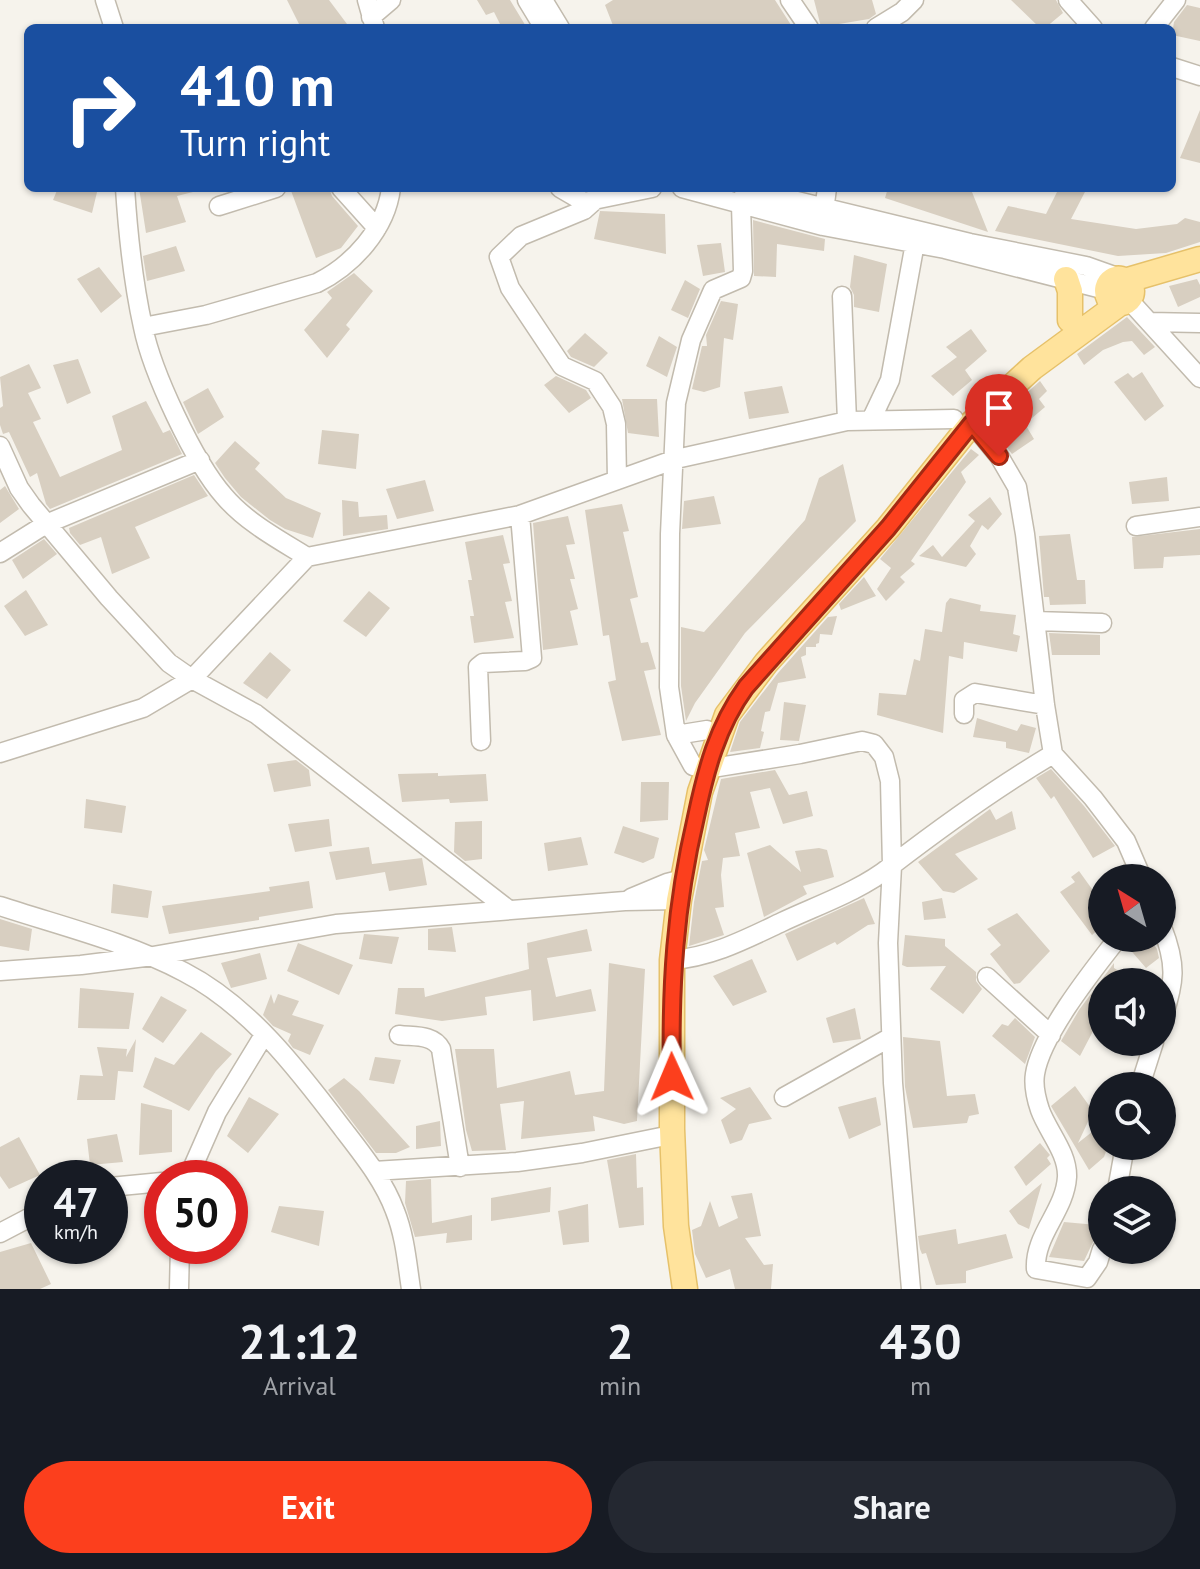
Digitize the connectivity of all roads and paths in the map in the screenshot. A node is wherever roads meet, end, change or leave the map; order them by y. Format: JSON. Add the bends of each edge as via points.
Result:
{"nodes":[{"id":1,"x":105,"y":0,"type":"edge"},
{"id":2,"x":391,"y":0,"type":"edge"},
{"id":3,"x":527,"y":0,"type":"edge"},
{"id":4,"x":543,"y":0,"type":"edge"},
{"id":5,"x":790,"y":0,"type":"edge"},
{"id":6,"x":914,"y":0,"type":"edge"},
{"id":7,"x":1068,"y":0,"type":"edge"},
{"id":8,"x":1176,"y":0,"type":"edge"},
{"id":9,"x":371,"y":15,"type":"edge"},
{"id":10,"x":113,"y":24,"type":"edge"},
{"id":11,"x":542,"y":24,"type":"edge"},
{"id":12,"x":558,"y":24,"type":"edge"},
{"id":13,"x":806,"y":24,"type":"edge"},
{"id":14,"x":882,"y":24,"type":"edge"},
{"id":15,"x":1089,"y":24,"type":"edge"},
{"id":16,"x":1157,"y":24,"type":"edge"},
{"id":17,"x":1176,"y":68,"type":"edge"},
{"id":18,"x":1200,"y":76,"type":"edge"},
{"id":19,"x":126,"y":192,"type":"edge"},
{"id":20,"x":263,"y":192,"type":"edge"},
{"id":21,"x":345,"y":192,"type":"edge"},
{"id":22,"x":390,"y":192,"type":"edge"},
{"id":23,"x":567,"y":192,"type":"edge"},
{"id":24,"x":634,"y":192,"type":"edge"},
{"id":25,"x":712,"y":192,"type":"edge"},
{"id":26,"x":742,"y":196,"type":"edge"},
{"id":27,"x":594,"y":201,"type":"junction"},
{"id":28,"x":219,"y":206,"type":"dead end"},
{"id":29,"x":824,"y":207,"type":"edge"},
{"id":30,"x":377,"y":228,"type":"junction"},
{"id":31,"x":915,"y":243,"type":"junction"},
{"id":32,"x":1200,"y":259,"type":"edge"},
{"id":33,"x":1200,"y":275,"type":"edge"},
{"id":34,"x":1066,"y":279,"type":"junction"},
{"id":35,"x":1120,"y":292,"type":"junction"},
{"id":36,"x":842,"y":296,"type":"dead end"},
{"id":37,"x":1070,"y":320,"type":"junction"},
{"id":38,"x":1149,"y":322,"type":"junction"},
{"id":39,"x":1200,"y":323,"type":"edge"},
{"id":40,"x":143,"y":327,"type":"junction"},
{"id":41,"x":1200,"y":378,"type":"edge"},
{"id":42,"x":890,"y":380,"type":"junction"},
{"id":43,"x":898,"y":419,"type":"junction"},
{"id":44,"x":871,"y":420,"type":"junction"},
{"id":45,"x":847,"y":421,"type":"junction"},
{"id":46,"x":963,"y":421,"type":"junction"},
{"id":47,"x":0,"y":446,"type":"edge"},
{"id":48,"x":676,"y":459,"type":"junction"},
{"id":49,"x":200,"y":460,"type":"junction"},
{"id":50,"x":617,"y":480,"type":"junction"},
{"id":51,"x":520,"y":515,"type":"junction"},
{"id":52,"x":1200,"y":517,"type":"edge"},
{"id":53,"x":46,"y":524,"type":"junction"},
{"id":54,"x":1136,"y":526,"type":"dead end"},
{"id":55,"x":0,"y":553,"type":"edge"},
{"id":56,"x":307,"y":557,"type":"junction"},
{"id":57,"x":1035,"y":621,"type":"junction"},
{"id":58,"x":1102,"y":623,"type":"dead end"},
{"id":59,"x":192,"y":679,"type":"junction"},
{"id":60,"x":1045,"y":705,"type":"junction"},
{"id":61,"x":964,"y":714,"type":"dead end"},
{"id":62,"x":707,"y":730,"type":"junction"},
{"id":63,"x":676,"y":735,"type":"junction"},
{"id":64,"x":481,"y":741,"type":"dead end"},
{"id":65,"x":0,"y":753,"type":"edge"},
{"id":66,"x":1053,"y":754,"type":"junction"},
{"id":67,"x":700,"y":768,"type":"junction"},
{"id":68,"x":1136,"y":864,"type":"edge"},
{"id":69,"x":892,"y":866,"type":"junction"},
{"id":70,"x":462,"y":876,"type":"junction"},
{"id":71,"x":673,"y":891,"type":"junction"},
{"id":72,"x":0,"y":906,"type":"edge"},
{"id":73,"x":509,"y":910,"type":"junction"},
{"id":74,"x":465,"y":913,"type":"junction"},
{"id":75,"x":1108,"y":952,"type":"edge"},
{"id":76,"x":153,"y":956,"type":"junction"},
{"id":77,"x":672,"y":960,"type":"junction"},
{"id":78,"x":0,"y":971,"type":"edge"},
{"id":79,"x":987,"y":977,"type":"dead end"},
{"id":80,"x":264,"y":1035,"type":"junction"},
{"id":81,"x":399,"y":1035,"type":"dead end"},
{"id":82,"x":1051,"y":1035,"type":"junction"},
{"id":83,"x":891,"y":1037,"type":"junction"},
{"id":84,"x":784,"y":1097,"type":"dead end"},
{"id":85,"x":661,"y":1137,"type":"junction"},
{"id":86,"x":196,"y":1160,"type":"edge"},
{"id":87,"x":460,"y":1167,"type":"junction"},
{"id":88,"x":374,"y":1171,"type":"junction"},
{"id":89,"x":24,"y":1220,"type":"edge"},
{"id":90,"x":0,"y":1233,"type":"edge"},
{"id":91,"x":180,"y":1264,"type":"edge"},
{"id":92,"x":1097,"y":1264,"type":"edge"},
{"id":93,"x":179,"y":1289,"type":"edge"},
{"id":94,"x":411,"y":1289,"type":"edge"},
{"id":95,"x":669,"y":1289,"type":"edge"},
{"id":96,"x":685,"y":1289,"type":"edge"},
{"id":97,"x":911,"y":1289,"type":"edge"}],
"edges":[{"from":1,"to":10,"type":"street"},
{"from":2,"to":9,"type":"street"},
{"from":3,"to":11,"type":"street"},
{"from":4,"to":12,"type":"street"},
{"from":5,"to":13,"type":"street"},
{"from":6,"to":14,"type":"street"},
{"from":7,"to":15,"type":"street"},
{"from":8,"to":16,"type":"street"},
{"from":17,"to":18,"type":"street"},
{"from":19,"to":40,"type":"street"},
{"from":20,"to":28,"type":"street"},
{"from":21,"to":30,"type":"street"},
{"from":22,"to":30,"type":"street"},
{"from":23,"to":27,"type":"street","via":[[584,202]]},
{"from":24,"to":27,"type":"street"},
{"from":25,"to":26,"type":"street"},
{"from":26,"to":29,"type":"street"},
{"from":26,"to":48,"type":"street","via":[[743,271],[741,278],[713,290],[691,340],[676,403]]},
{"from":27,"to":50,"type":"street","via":[[521,236],[499,257],[510,288],[562,366],[595,381],[612,407]]},
{"from":29,"to":31,"type":"street"},
{"from":29,"to":35,"type":"street","via":[[1086,266]]},
{"from":30,"to":40,"type":"street","via":[[349,260],[317,283]]},
{"from":31,"to":34,"type":"street"},
{"from":31,"to":42,"type":"street"},
{"from":32,"to":35,"type":"main road"},
{"from":33,"to":35,"type":"main road"},
{"from":34,"to":35,"type":"street"},
{"from":34,"to":37,"type":"main road"},
{"from":35,"to":37,"type":"main road"},
{"from":35,"to":38,"type":"street"},
{"from":35,"to":46,"type":"main road"},
{"from":36,"to":45,"type":"street"},
{"from":37,"to":46,"type":"main road","via":[[1009,369]]},
{"from":38,"to":39,"type":"street"},
{"from":38,"to":41,"type":"street"},
{"from":40,"to":49,"type":"street"},
{"from":42,"to":43,"type":"street"},
{"from":42,"to":44,"type":"street"},
{"from":43,"to":44,"type":"street"},
{"from":43,"to":46,"type":"street"},
{"from":44,"to":45,"type":"street"},
{"from":45,"to":48,"type":"street"},
{"from":46,"to":57,"type":"street","via":[[999,456],[1017,487]]},
{"from":46,"to":62,"type":"main road","via":[[753,661]]},
{"from":46,"to":67,"type":"main road","via":[[888,528],[746,687]]},
{"from":47,"to":53,"type":"street","via":[[19,488]]},
{"from":48,"to":50,"type":"street"},
{"from":48,"to":63,"type":"street","via":[[667,656]]},
{"from":49,"to":53,"type":"street"},
{"from":49,"to":56,"type":"street","via":[[239,511]]},
{"from":50,"to":51,"type":"street"},
{"from":51,"to":56,"type":"street"},
{"from":51,"to":64,"type":"street","via":[[532,658],[478,667]]},
{"from":52,"to":54,"type":"street"},
{"from":53,"to":55,"type":"street"},
{"from":53,"to":59,"type":"street","via":[[169,663]]},
{"from":56,"to":59,"type":"street"},
{"from":57,"to":58,"type":"street"},
{"from":57,"to":60,"type":"street"},
{"from":59,"to":65,"type":"street","via":[[143,708]]},
{"from":59,"to":70,"type":"street","via":[[256,714]]},
{"from":60,"to":61,"type":"street","via":[[975,693],[964,700]]},
{"from":60,"to":66,"type":"street"},
{"from":62,"to":63,"type":"street"},
{"from":62,"to":67,"type":"main road"},
{"from":63,"to":67,"type":"street"},
{"from":66,"to":68,"type":"street","via":[[1126,841]]},
{"from":66,"to":69,"type":"street","via":[[971,806]]},
{"from":67,"to":69,"type":"street","via":[[862,741],[874,744],[881,750],[890,781]]},
{"from":67,"to":71,"type":"main road"},
{"from":69,"to":77,"type":"street","via":[[713,954]]},
{"from":69,"to":83,"type":"street"},
{"from":70,"to":73,"type":"street"},
{"from":70,"to":74,"type":"street"},
{"from":71,"to":73,"type":"street","via":[[625,901]]},
{"from":71,"to":77,"type":"main road"},
{"from":71,"to":85,"type":"main road","via":[[659,964]]},
{"from":72,"to":76,"type":"street"},
{"from":73,"to":74,"type":"street"},
{"from":74,"to":76,"type":"street","via":[[336,924]]},
{"from":75,"to":82,"type":"street"},
{"from":76,"to":78,"type":"street"},
{"from":76,"to":80,"type":"street","via":[[210,987]]},
{"from":77,"to":96,"type":"main road","via":[[676,1226]]},
{"from":79,"to":82,"type":"street"},
{"from":80,"to":86,"type":"street","via":[[217,1112]]},
{"from":80,"to":88,"type":"street"},
{"from":81,"to":87,"type":"street","via":[[436,1040],[441,1049]]},
{"from":82,"to":92,"type":"street","via":[[1034,1075],[1035,1094],[1065,1160],[1067,1181],[1037,1249],[1036,1269],[1087,1278]]},
{"from":83,"to":84,"type":"street"},
{"from":83,"to":97,"type":"street"},
{"from":85,"to":87,"type":"street","via":[[582,1153]]},
{"from":85,"to":95,"type":"main road"},
{"from":87,"to":88,"type":"street"},
{"from":88,"to":94,"type":"street","via":[[402,1231]]},
{"from":89,"to":90,"type":"street"},
{"from":91,"to":93,"type":"street"}]}
